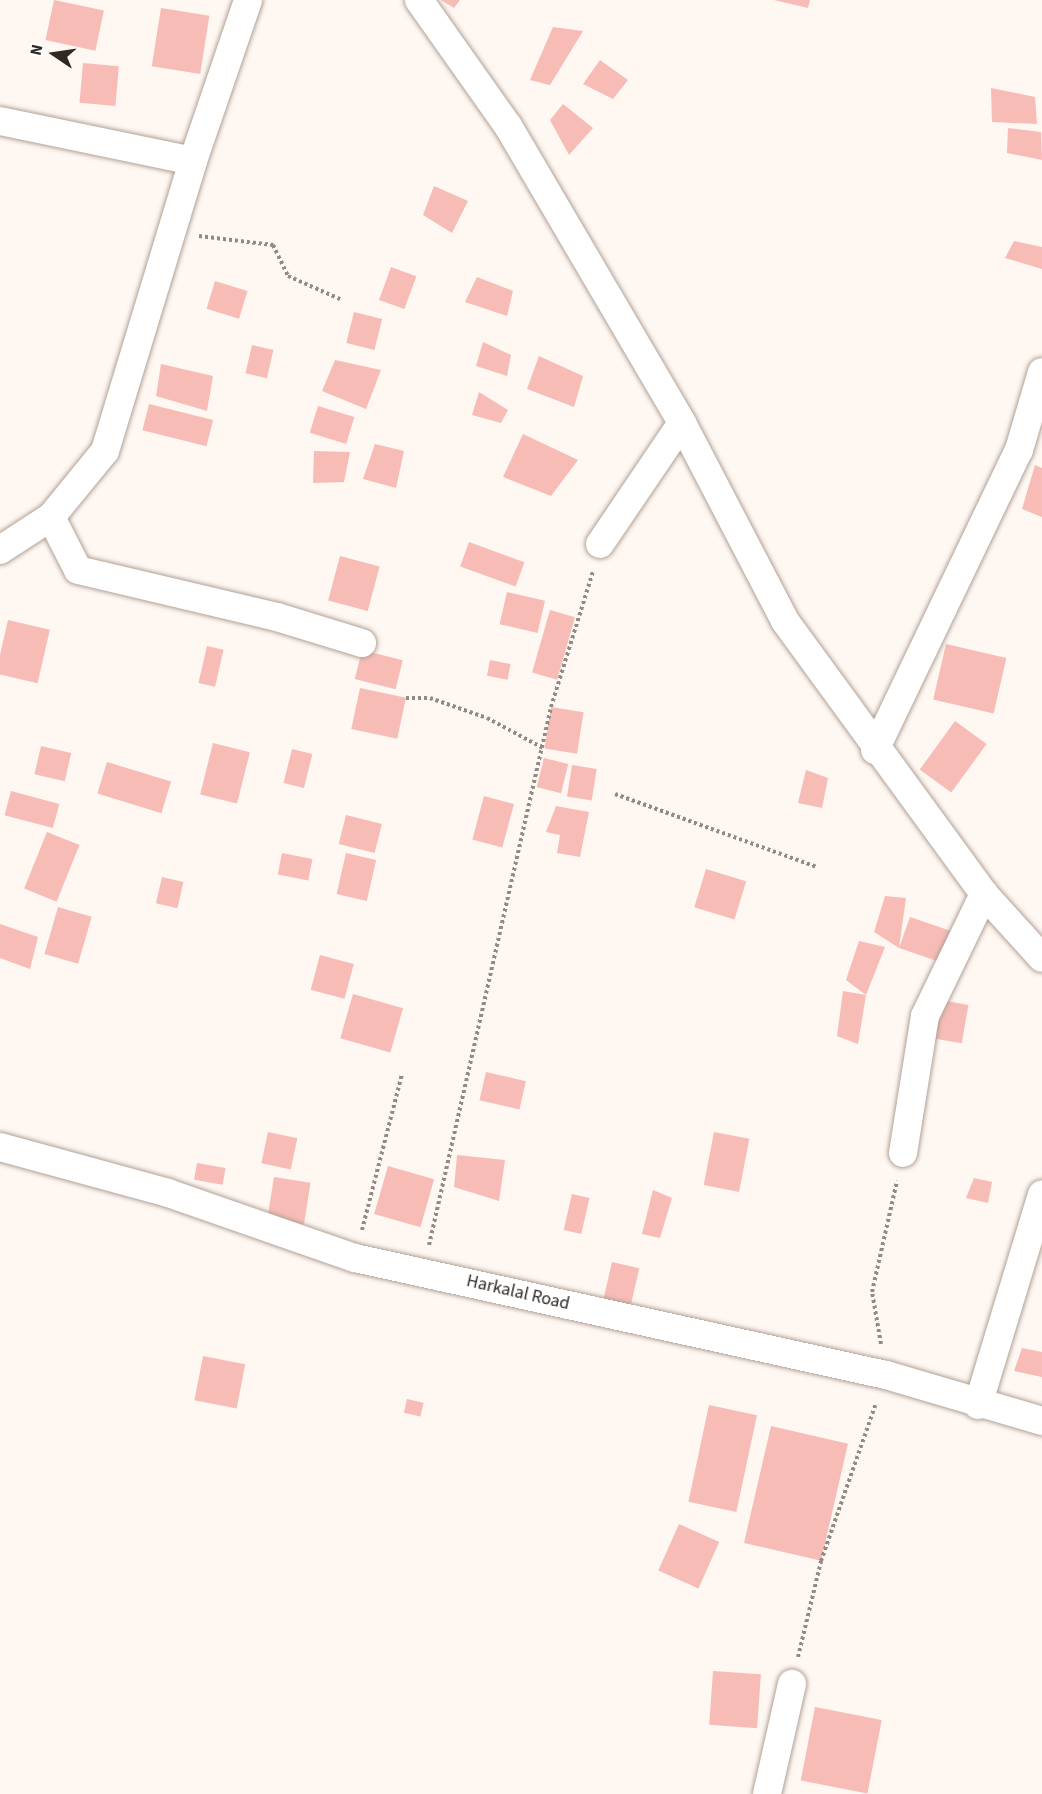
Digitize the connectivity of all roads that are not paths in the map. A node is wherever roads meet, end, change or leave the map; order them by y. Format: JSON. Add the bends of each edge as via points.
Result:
{"nodes":[{"id":1,"x":248,"y":0,"type":"edge"},
{"id":2,"x":419,"y":0,"type":"edge"},
{"id":3,"x":0,"y":121,"type":"edge"},
{"id":4,"x":193,"y":161,"type":"junction"},
{"id":5,"x":1042,"y":372,"type":"edge"},
{"id":6,"x":682,"y":423,"type":"junction"},
{"id":7,"x":51,"y":517,"type":"junction"},
{"id":8,"x":600,"y":544,"type":"road end"},
{"id":9,"x":0,"y":550,"type":"edge"},
{"id":10,"x":362,"y":643,"type":"dead end"},
{"id":11,"x":875,"y":750,"type":"junction"},
{"id":12,"x":984,"y":894,"type":"junction"},
{"id":13,"x":1042,"y":958,"type":"edge"},
{"id":14,"x":0,"y":1147,"type":"edge"},
{"id":15,"x":903,"y":1153,"type":"road end"},
{"id":16,"x":1042,"y":1194,"type":"edge"},
{"id":17,"x":978,"y":1405,"type":"junction"},
{"id":18,"x":1042,"y":1421,"type":"edge"},
{"id":19,"x":792,"y":1684,"type":"road end"},
{"id":20,"x":767,"y":1794,"type":"edge"}],
"edges":[{"from":1,"to":4,"type":"street"},
{"from":2,"to":6,"type":"street","via":[[507,126]]},
{"from":3,"to":4,"type":"street"},
{"from":4,"to":7,"type":"street","via":[[105,451]]},
{"from":5,"to":11,"type":"street","via":[[1019,450]]},
{"from":6,"to":8,"type":"street"},
{"from":6,"to":11,"type":"street","via":[[785,621]]},
{"from":7,"to":9,"type":"street"},
{"from":7,"to":10,"type":"street","via":[[78,570],[278,617]]},
{"from":11,"to":12,"type":"street"},
{"from":12,"to":13,"type":"street"},
{"from":12,"to":15,"type":"street","via":[[925,1016]]},
{"from":14,"to":17,"type":"street","name":"Harkalal Road","via":[[168,1193],[355,1258],[886,1375]]},
{"from":16,"to":17,"type":"street"},
{"from":17,"to":18,"type":"street","name":"Harkalal Road"},
{"from":19,"to":20,"type":"street"}]}
